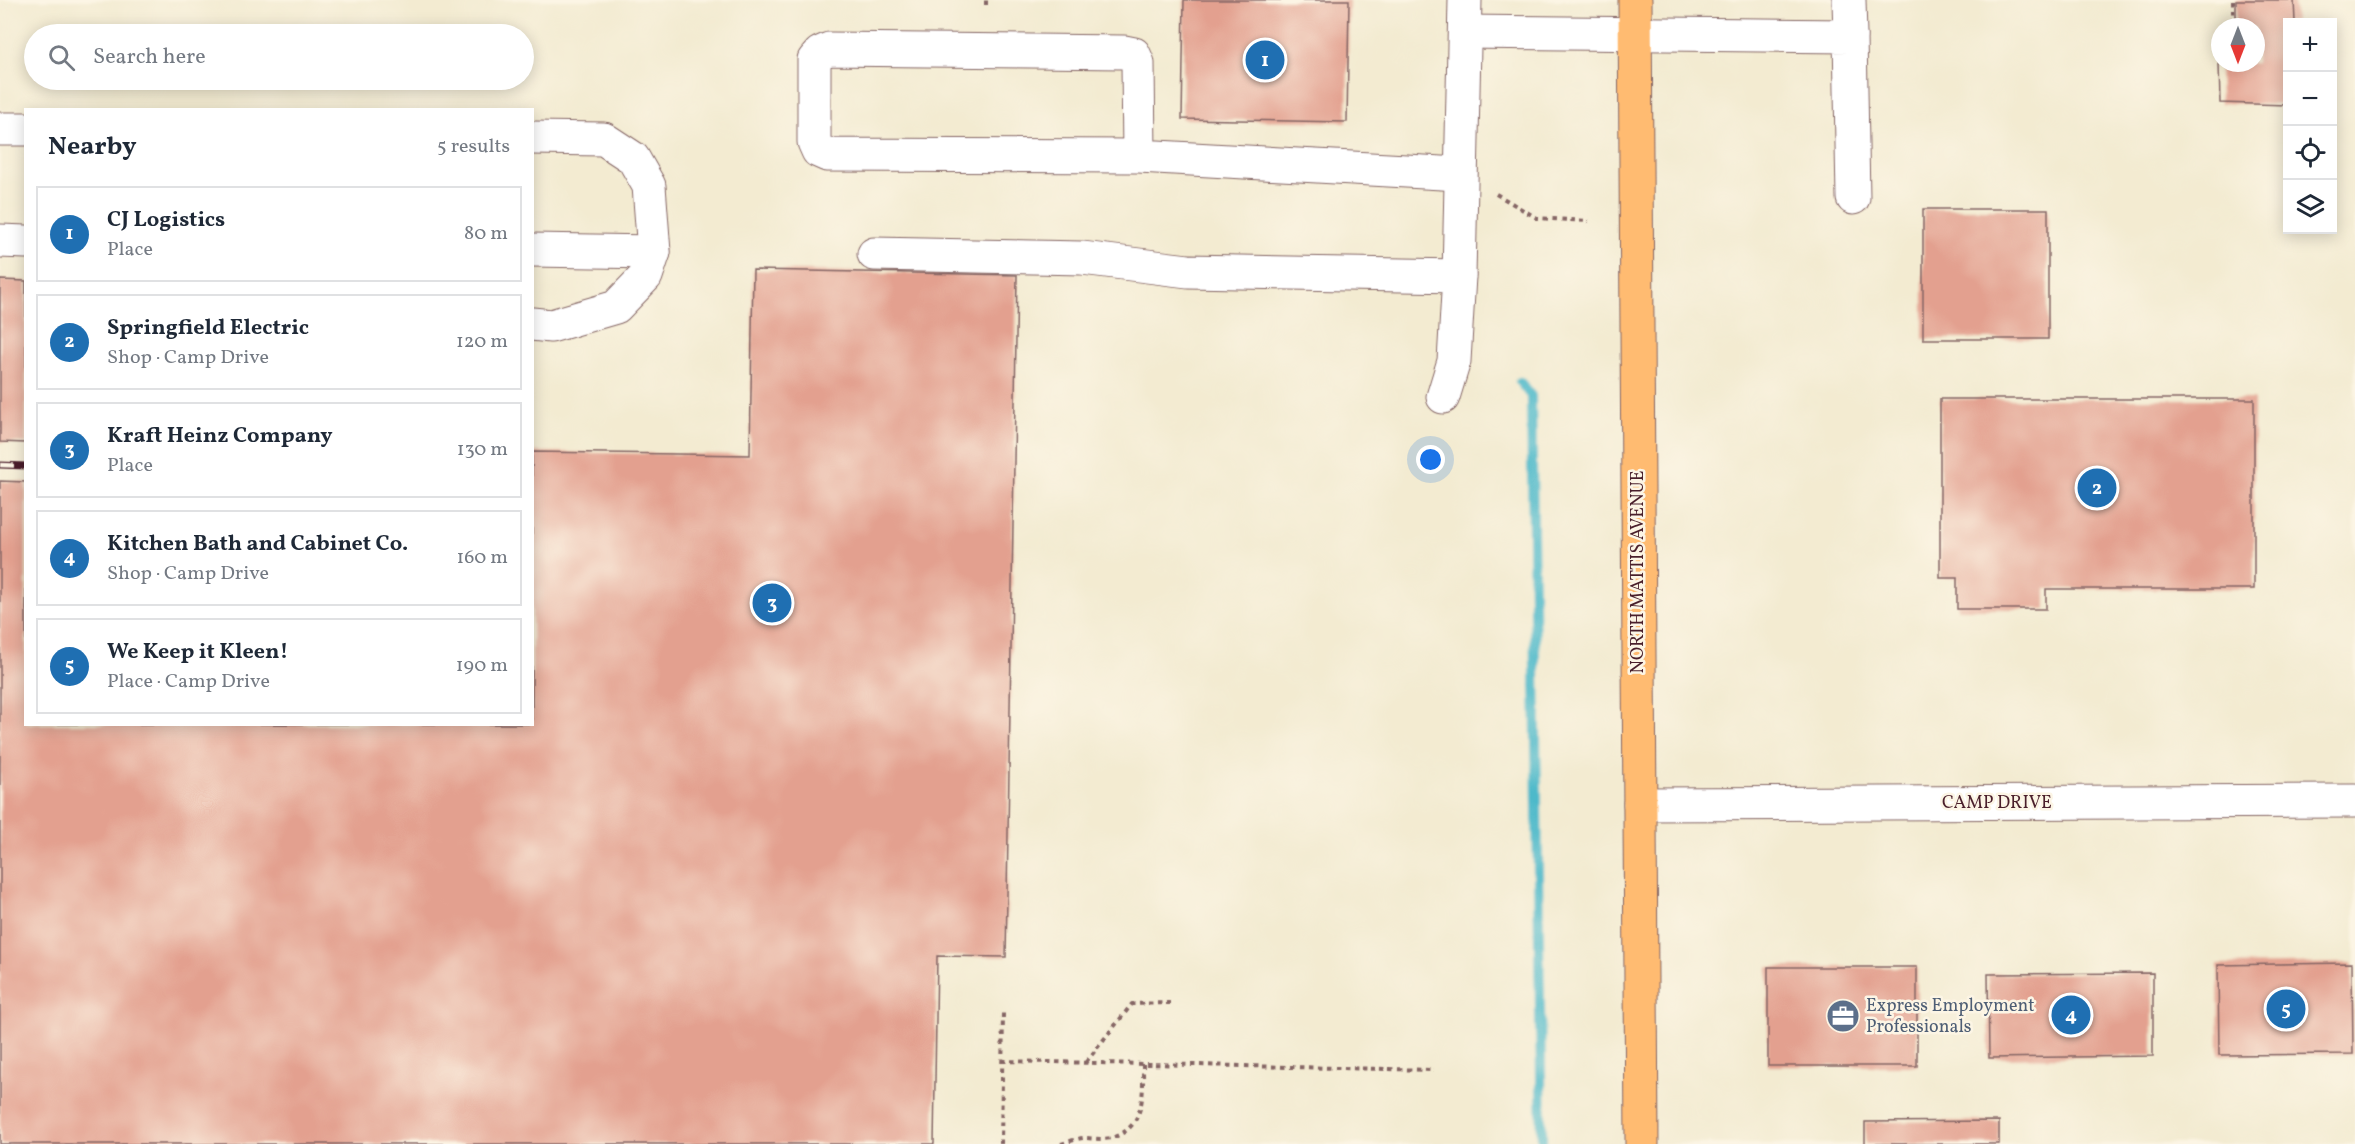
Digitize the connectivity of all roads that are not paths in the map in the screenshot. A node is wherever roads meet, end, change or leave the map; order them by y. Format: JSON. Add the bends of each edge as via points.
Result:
{"nodes":[{"id":1,"x":1635,"y":0,"type":"edge"},
{"id":2,"x":1849,"y":0,"type":"edge"},
{"id":3,"x":1465,"y":16,"type":"edge"},
{"id":4,"x":1635,"y":33,"type":"junction"},
{"id":5,"x":1850,"y":36,"type":"junction"},
{"id":6,"x":0,"y":129,"type":"edge"},
{"id":7,"x":24,"y":129,"type":"edge"},
{"id":8,"x":534,"y":138,"type":"edge"},
{"id":9,"x":1139,"y":156,"type":"junction"},
{"id":10,"x":1460,"y":174,"type":"junction"},
{"id":11,"x":1853,"y":198,"type":"dead end"},
{"id":12,"x":0,"y":242,"type":"edge"},
{"id":13,"x":24,"y":242,"type":"edge"},
{"id":14,"x":534,"y":250,"type":"edge"},
{"id":15,"x":654,"y":252,"type":"junction"},
{"id":16,"x":874,"y":254,"type":"dead end"},
{"id":17,"x":1459,"y":276,"type":"junction"},
{"id":18,"x":534,"y":324,"type":"edge"},
{"id":19,"x":1443,"y":397,"type":"dead end"},
{"id":20,"x":2355,"y":801,"type":"edge"},
{"id":21,"x":1640,"y":804,"type":"junction"},
{"id":22,"x":1642,"y":1144,"type":"edge"}],
"edges":[{"from":1,"to":4,"type":"main road","name":"NORTH MATTIS AVENUE"},
{"from":2,"to":5,"type":"street"},
{"from":3,"to":4,"type":"street"},
{"from":3,"to":10,"type":"street"},
{"from":4,"to":5,"type":"street"},
{"from":4,"to":21,"type":"main road","name":"NORTH MATTIS AVENUE"},
{"from":5,"to":11,"type":"street"},
{"from":6,"to":7,"type":"street"},
{"from":8,"to":15,"type":"street","via":[[604,139],[633,158],[649,186]]},
{"from":9,"to":9,"type":"street","via":[[827,155],[814,142],[814,60],[829,49],[1134,54],[1138,63]]},
{"from":9,"to":10,"type":"street"},
{"from":10,"to":17,"type":"street"},
{"from":12,"to":13,"type":"street"},
{"from":14,"to":15,"type":"street"},
{"from":15,"to":18,"type":"street","via":[[646,276],[616,307],[552,326]]},
{"from":16,"to":17,"type":"street","via":[[1082,258],[1188,271]]},
{"from":17,"to":19,"type":"street","via":[[1454,361]]},
{"from":20,"to":21,"type":"street","name":"CAMP DRIVE"},
{"from":21,"to":22,"type":"main road","name":"NORTH MATTIS AVENUE"}]}
